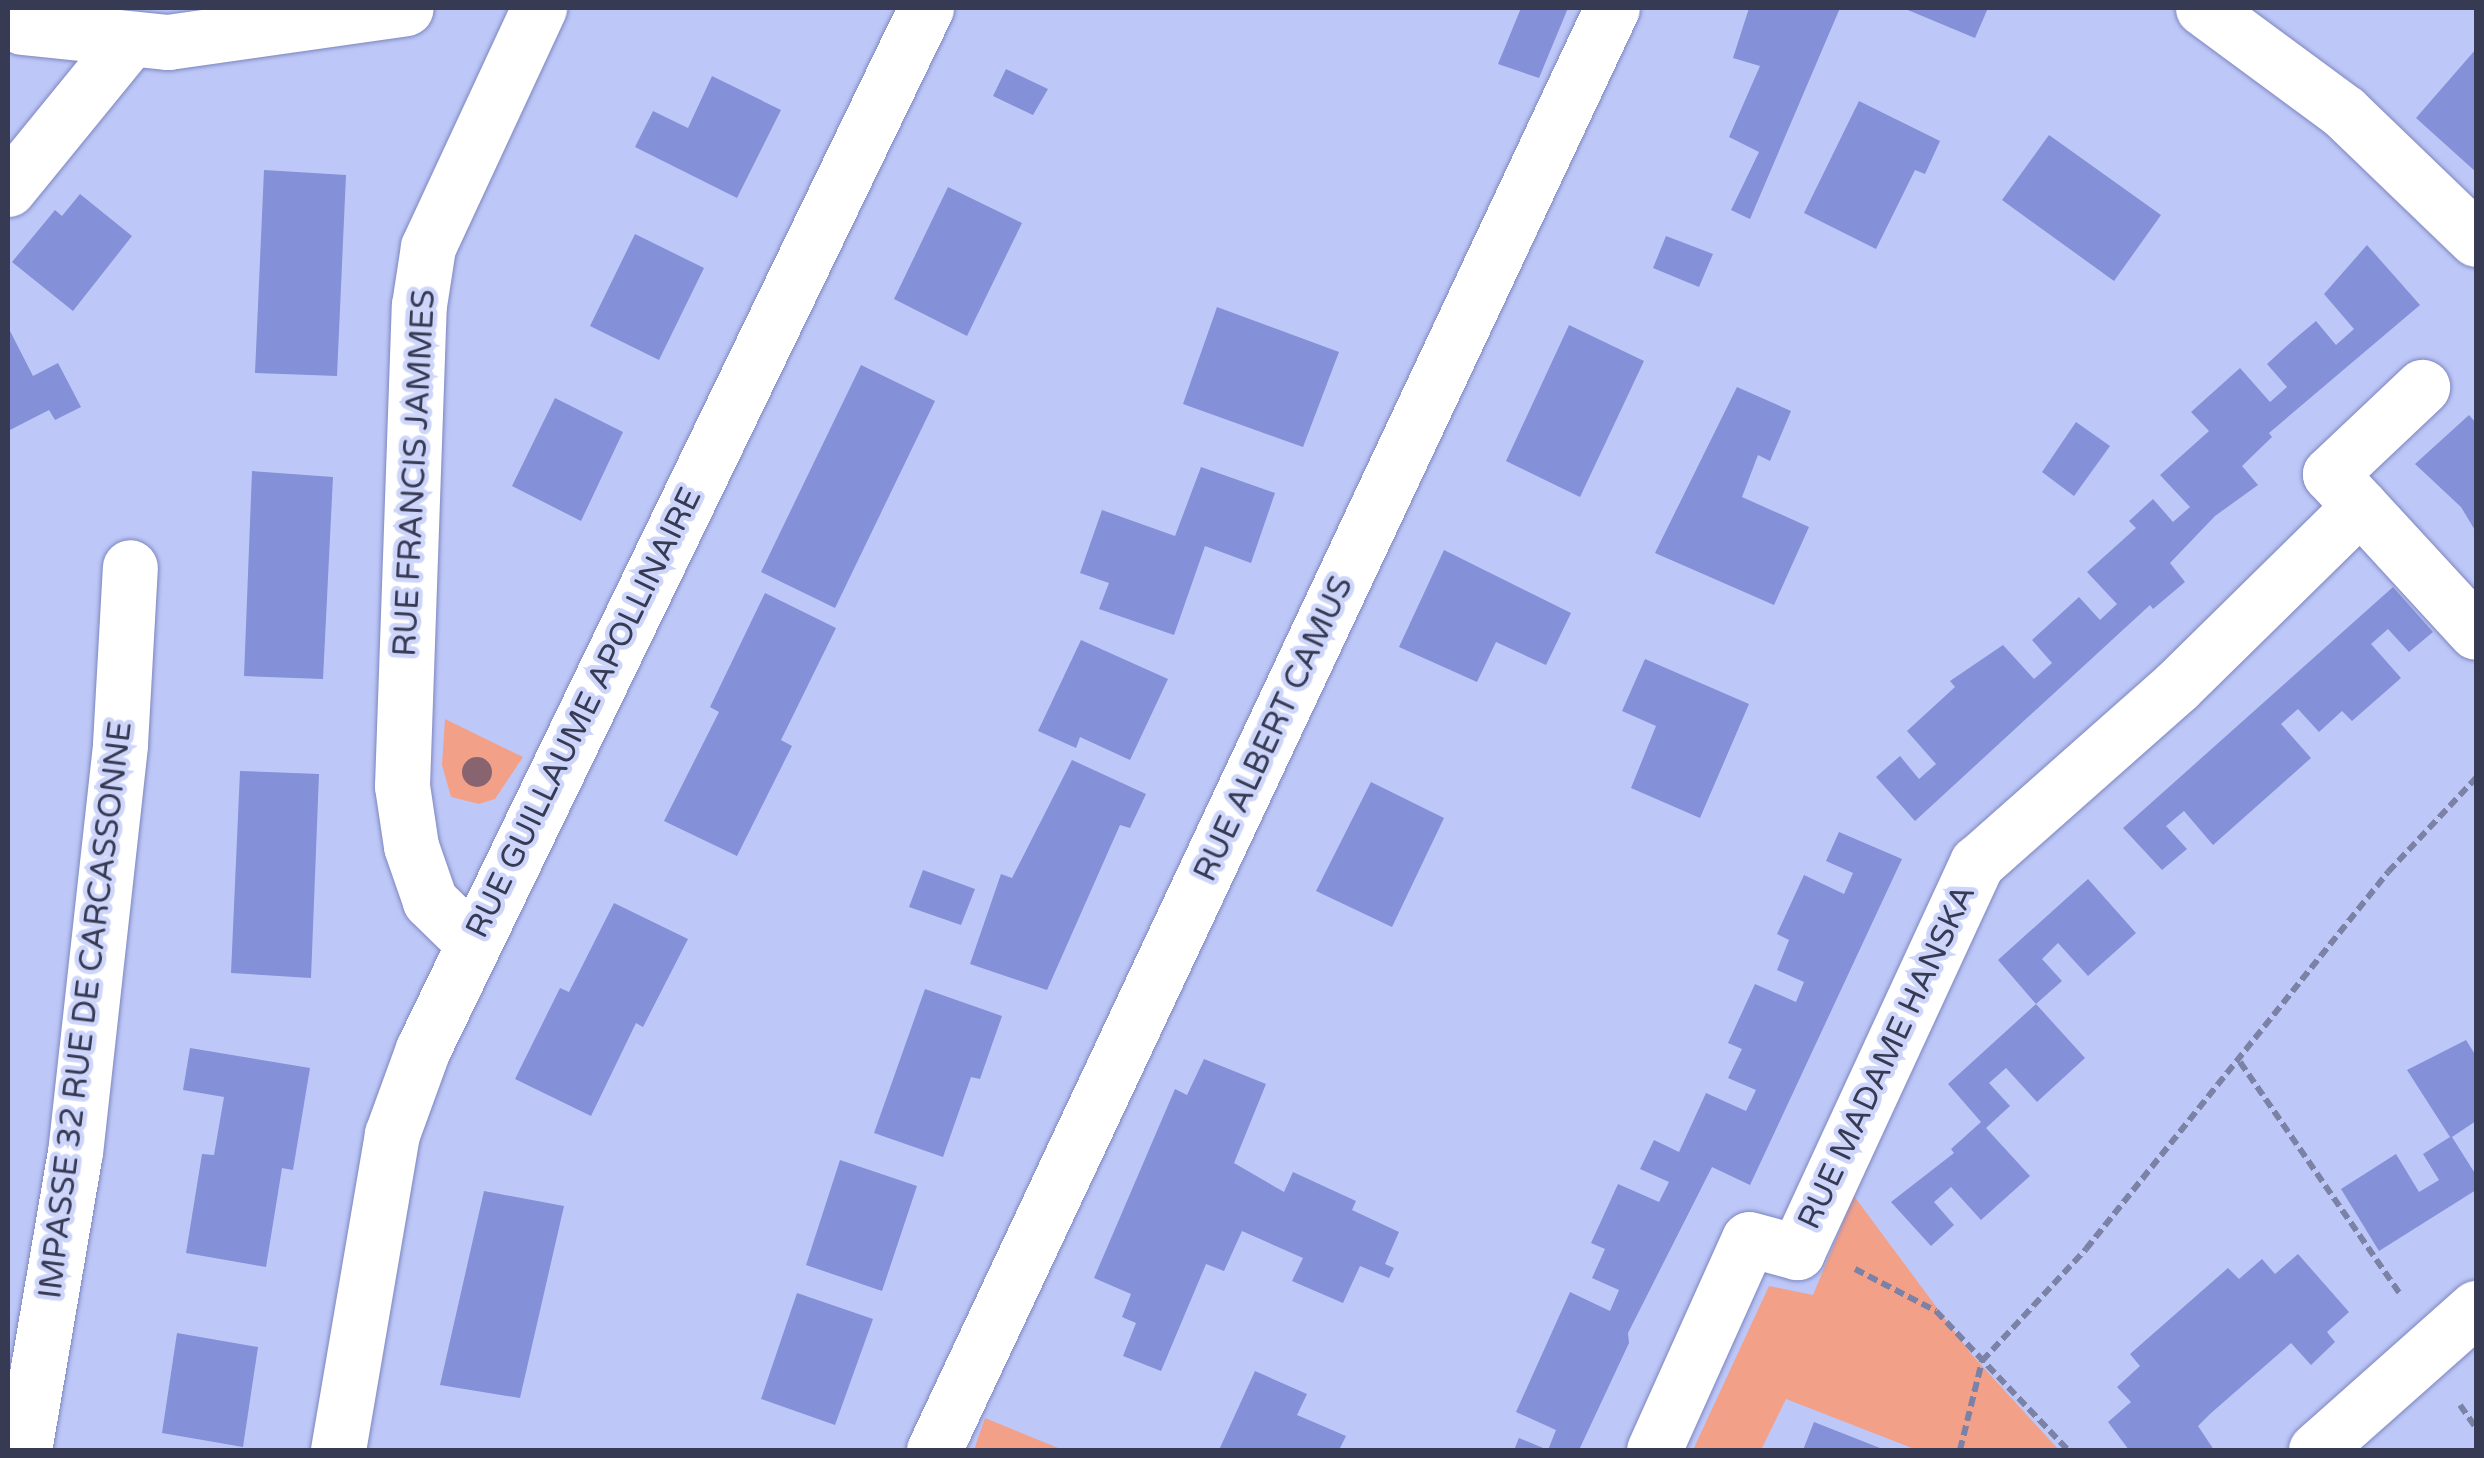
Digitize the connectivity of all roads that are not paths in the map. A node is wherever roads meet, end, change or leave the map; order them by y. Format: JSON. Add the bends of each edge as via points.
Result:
{"nodes":[{"id":1,"x":406,"y":8,"type":"edge"},
{"id":2,"x":539,"y":8,"type":"edge"},
{"id":3,"x":926,"y":8,"type":"edge"},
{"id":4,"x":1612,"y":8,"type":"edge"},
{"id":5,"x":2203,"y":8,"type":"edge"},
{"id":6,"x":22,"y":27,"type":"dead end"},
{"id":7,"x":128,"y":42,"type":"junction"},
{"id":8,"x":8,"y":189,"type":"edge"},
{"id":9,"x":2476,"y":239,"type":"edge"},
{"id":10,"x":2422,"y":388,"type":"dead end"},
{"id":11,"x":2360,"y":506,"type":"junction"},
{"id":12,"x":130,"y":567,"type":"dead end"},
{"id":13,"x":2476,"y":632,"type":"edge"},
{"id":14,"x":472,"y":942,"type":"junction"},
{"id":15,"x":2476,"y":1308,"type":"edge"},
{"id":16,"x":24,"y":1450,"type":"edge"},
{"id":17,"x":338,"y":1450,"type":"edge"},
{"id":18,"x":934,"y":1450,"type":"edge"},
{"id":19,"x":1654,"y":1450,"type":"edge"},
{"id":20,"x":2316,"y":1450,"type":"edge"}],
"edges":[{"from":1,"to":7,"type":"street"},
{"from":2,"to":14,"type":"street","name":"RUE FRANCIS JAMMES","via":[[428,247],[419,305],[402,786],[430,901]]},
{"from":3,"to":14,"type":"street","name":"RUE GUILLAUME APOLLINAIRE"},
{"from":4,"to":18,"type":"street","name":"RUE ALBERT CAMUS"},
{"from":5,"to":9,"type":"street","via":[[2344,112]]},
{"from":6,"to":7,"type":"street"},
{"from":7,"to":8,"type":"street"},
{"from":10,"to":11,"type":"street","via":[[2330,474]]},
{"from":11,"to":13,"type":"street"},
{"from":11,"to":19,"type":"street","name":"RUE MADAME HANSKA","via":[[2176,687],[1977,863],[1797,1252],[1749,1239]]},
{"from":12,"to":16,"type":"street","name":"IMPASSE 32 RUE DE CARCASSONNE","via":[[120,744],[75,1153]]},
{"from":14,"to":17,"type":"street","name":"RUE GUILLAUME APOLLINAIRE","via":[[392,1134]]},
{"from":15,"to":20,"type":"street"}]}
